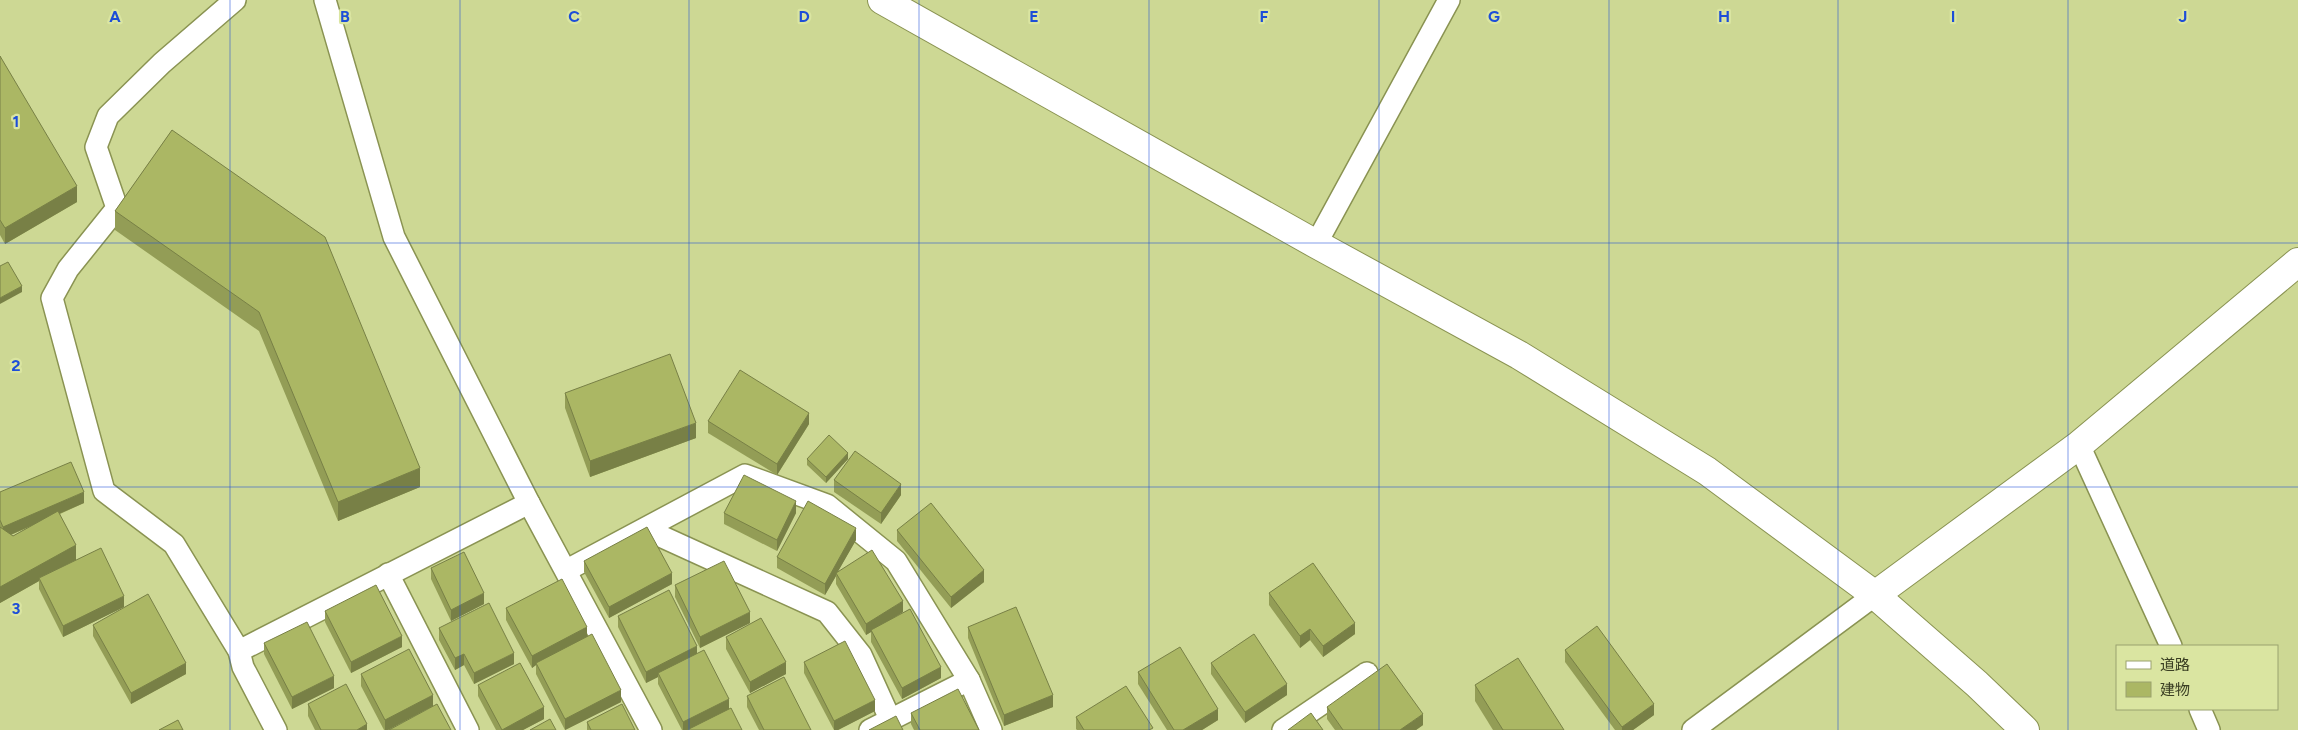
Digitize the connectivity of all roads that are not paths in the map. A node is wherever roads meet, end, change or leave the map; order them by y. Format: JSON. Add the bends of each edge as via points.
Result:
{"nodes":[{"id":1,"x":235,"y":0,"type":"edge"},
{"id":2,"x":325,"y":0,"type":"edge"},
{"id":3,"x":882,"y":0,"type":"edge"},
{"id":4,"x":1449,"y":0,"type":"edge"},
{"id":5,"x":1316,"y":244,"type":"junction"},
{"id":6,"x":2298,"y":262,"type":"edge"},
{"id":7,"x":2078,"y":445,"type":"junction"},
{"id":8,"x":530,"y":503,"type":"junction"},
{"id":9,"x":645,"y":529,"type":"junction"},
{"id":10,"x":567,"y":570,"type":"junction"},
{"id":11,"x":388,"y":574,"type":"junction"},
{"id":12,"x":1875,"y":595,"type":"junction"},
{"id":13,"x":2171,"y":645,"type":"edge"},
{"id":14,"x":238,"y":650,"type":"junction"},
{"id":15,"x":1367,"y":673,"type":"dead end"},
{"id":16,"x":968,"y":680,"type":"junction"},
{"id":17,"x":2200,"y":710,"type":"edge"},
{"id":18,"x":890,"y":719,"type":"junction"},
{"id":19,"x":276,"y":730,"type":"edge"},
{"id":20,"x":468,"y":730,"type":"edge"},
{"id":21,"x":651,"y":730,"type":"edge"},
{"id":22,"x":870,"y":730,"type":"edge"},
{"id":23,"x":991,"y":730,"type":"edge"},
{"id":24,"x":1283,"y":730,"type":"edge"},
{"id":25,"x":1693,"y":730,"type":"edge"},
{"id":26,"x":2025,"y":730,"type":"edge"},
{"id":27,"x":2210,"y":730,"type":"edge"}],
"edges":[{"from":1,"to":14,"type":"lane","via":[[162,63],[108,116],[96,147],[117,208],[68,269],[52,298],[104,491],[174,544]]},
{"from":2,"to":8,"type":"lane","via":[[394,237]]},
{"from":3,"to":5,"type":"street"},
{"from":4,"to":5,"type":"lane"},
{"from":5,"to":12,"type":"street","via":[[1520,355],[1708,471]]},
{"from":6,"to":7,"type":"street"},
{"from":7,"to":12,"type":"street"},
{"from":7,"to":13,"type":"lane"},
{"from":8,"to":10,"type":"lane"},
{"from":8,"to":11,"type":"lane"},
{"from":9,"to":10,"type":"lane"},
{"from":9,"to":16,"type":"lane","via":[[745,475],[827,505],[896,560]]},
{"from":9,"to":18,"type":"lane","via":[[827,612],[861,655]]},
{"from":10,"to":21,"type":"lane"},
{"from":11,"to":14,"type":"lane"},
{"from":11,"to":20,"type":"lane"},
{"from":12,"to":25,"type":"lane"},
{"from":12,"to":26,"type":"street"},
{"from":14,"to":19,"type":"lane","via":[[243,667]]},
{"from":15,"to":24,"type":"lane"},
{"from":16,"to":18,"type":"lane"},
{"from":16,"to":23,"type":"lane"},
{"from":17,"to":27,"type":"lane"},
{"from":18,"to":22,"type":"lane"}]}
